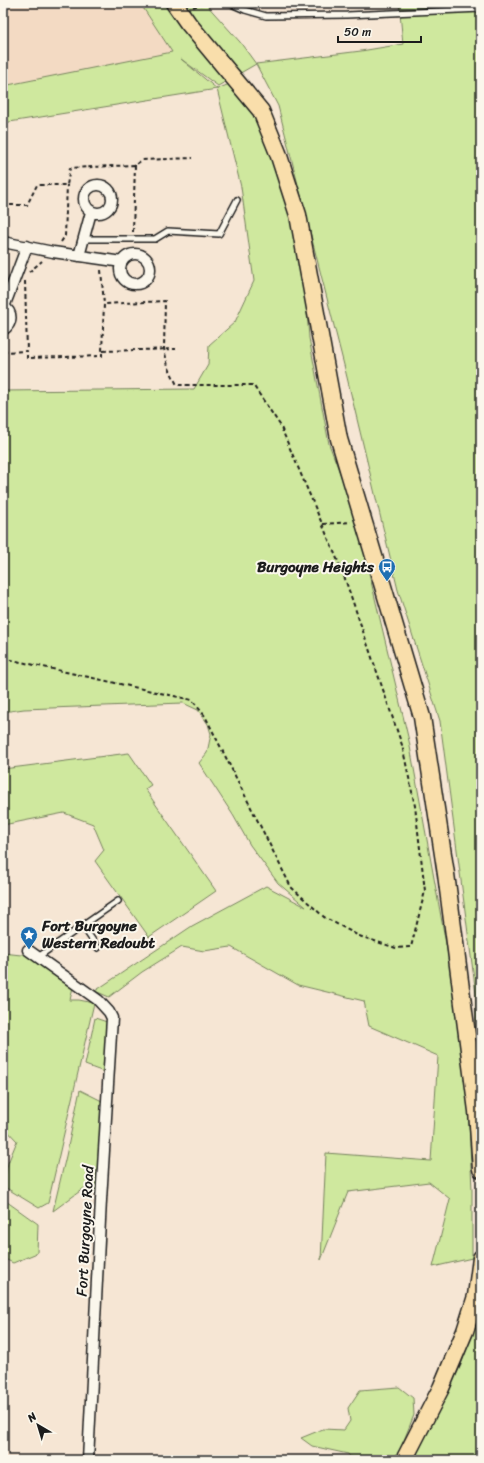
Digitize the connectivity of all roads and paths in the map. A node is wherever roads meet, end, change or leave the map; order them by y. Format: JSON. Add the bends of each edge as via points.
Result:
{"nodes":[{"id":1,"x":174,"y":3,"type":"edge"},
{"id":2,"x":229,"y":3,"type":"edge"},
{"id":3,"x":481,"y":10,"type":"edge"},
{"id":4,"x":193,"y":158,"type":"dead end"},
{"id":5,"x":135,"y":165,"type":"junction"},
{"id":6,"x":67,"y":185,"type":"junction"},
{"id":7,"x":237,"y":200,"type":"dead end"},
{"id":8,"x":3,"y":205,"type":"edge"},
{"id":9,"x":91,"y":212,"type":"dead end"},
{"id":10,"x":84,"y":239,"type":"junction"},
{"id":11,"x":133,"y":239,"type":"junction"},
{"id":12,"x":3,"y":242,"type":"edge"},
{"id":13,"x":27,"y":246,"type":"junction"},
{"id":14,"x":53,"y":252,"type":"junction"},
{"id":15,"x":79,"y":256,"type":"junction"},
{"id":16,"x":101,"y":259,"type":"junction"},
{"id":17,"x":122,"y":262,"type":"dead end"},
{"id":18,"x":104,"y":304,"type":"junction"},
{"id":19,"x":4,"y":306,"type":"edge"},
{"id":20,"x":3,"y":330,"type":"edge"},
{"id":21,"x":164,"y":349,"type":"junction"},
{"id":22,"x":176,"y":349,"type":"dead end"},
{"id":23,"x":28,"y":351,"type":"junction"},
{"id":24,"x":102,"y":351,"type":"junction"},
{"id":25,"x":3,"y":352,"type":"edge"},
{"id":26,"x":363,"y":521,"type":"junction"},
{"id":27,"x":322,"y":524,"type":"junction"},
{"id":28,"x":3,"y":658,"type":"edge"},
{"id":29,"x":118,"y":900,"type":"dead end"},
{"id":30,"x":82,"y":925,"type":"junction"},
{"id":31,"x":98,"y":948,"type":"dead end"},
{"id":32,"x":28,"y":950,"type":"dead end"},
{"id":33,"x":38,"y":957,"type":"junction"},
{"id":34,"x":481,"y":1169,"type":"edge"},
{"id":35,"x":481,"y":1258,"type":"edge"},
{"id":36,"x":88,"y":1460,"type":"edge"},
{"id":37,"x":404,"y":1460,"type":"edge"}],
"edges":[{"from":1,"to":26,"type":"main road","via":[[261,111],[278,154],[298,215],[339,439]]},
{"from":2,"to":3,"type":"lane","via":[[266,16]]},
{"from":4,"to":5,"type":"path","via":[[142,160]]},
{"from":5,"to":6,"type":"path","via":[[70,168]]},
{"from":5,"to":11,"type":"path"},
{"from":6,"to":8,"type":"path","via":[[37,185],[27,205]]},
{"from":6,"to":14,"type":"path","via":[[65,236]]},
{"from":7,"to":11,"type":"lane","via":[[219,234],[168,231],[155,239]]},
{"from":9,"to":10,"type":"street"},
{"from":10,"to":11,"type":"lane"},
{"from":10,"to":15,"type":"street"},
{"from":12,"to":13,"type":"street"},
{"from":13,"to":14,"type":"street"},
{"from":13,"to":19,"type":"street"},
{"from":14,"to":15,"type":"street"},
{"from":14,"to":23,"type":"path","via":[[25,275]]},
{"from":15,"to":16,"type":"street"},
{"from":16,"to":17,"type":"street"},
{"from":16,"to":18,"type":"path"},
{"from":18,"to":21,"type":"path","via":[[165,301]]},
{"from":18,"to":24,"type":"path"},
{"from":19,"to":20,"type":"street","via":[[11,318]]},
{"from":21,"to":22,"type":"path"},
{"from":21,"to":24,"type":"path"},
{"from":21,"to":27,"type":"path","via":[[168,366],[177,385],[253,385],[280,425]]},
{"from":23,"to":24,"type":"path","via":[[27,358],[102,356]]},
{"from":23,"to":25,"type":"path"},
{"from":26,"to":27,"type":"path"},
{"from":26,"to":34,"type":"main road","via":[[422,717],[450,905],[477,1112]]},
{"from":27,"to":28,"type":"path","via":[[343,573],[402,745],[415,806],[425,892],[411,947],[396,948],[359,936],[324,917],[292,887],[205,716],[192,700]]},
{"from":29,"to":30,"type":"lane"},
{"from":30,"to":31,"type":"lane"},
{"from":30,"to":33,"type":"lane"},
{"from":32,"to":33,"type":"street"},
{"from":33,"to":36,"type":"street","name":"Fort Burgoyne Road","via":[[104,1006],[112,1018]]},
{"from":35,"to":37,"type":"main road","via":[[476,1296],[465,1332],[441,1388]]}]}
